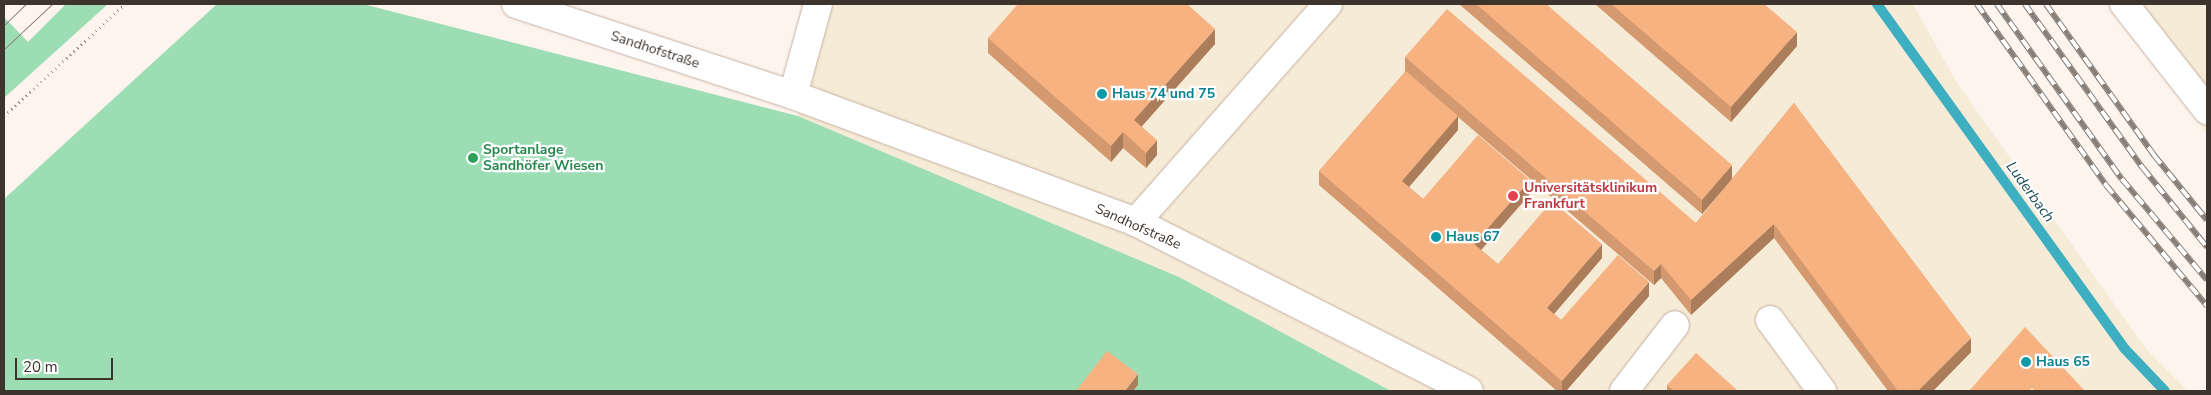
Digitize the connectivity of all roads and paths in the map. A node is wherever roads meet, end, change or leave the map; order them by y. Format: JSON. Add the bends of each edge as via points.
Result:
{"nodes":[{"id":1,"x":125,"y":4,"type":"edge"},
{"id":2,"x":516,"y":4,"type":"edge"},
{"id":3,"x":818,"y":4,"type":"edge"},
{"id":4,"x":1328,"y":4,"type":"edge"},
{"id":5,"x":2124,"y":4,"type":"edge"},
{"id":6,"x":793,"y":95,"type":"junction"},
{"id":7,"x":2207,"y":110,"type":"edge"},
{"id":8,"x":4,"y":116,"type":"edge"},
{"id":9,"x":1136,"y":222,"type":"junction"},
{"id":10,"x":1770,"y":320,"type":"dead end"},
{"id":11,"x":1675,"y":325,"type":"dead end"},
{"id":12,"x":1470,"y":391,"type":"edge"},
{"id":13,"x":1624,"y":391,"type":"edge"},
{"id":14,"x":1822,"y":391,"type":"edge"}],
"edges":[{"from":1,"to":8,"type":"path"},
{"from":2,"to":6,"type":"street","name":"Sandhofstraße"},
{"from":3,"to":6,"type":"street"},
{"from":4,"to":9,"type":"street"},
{"from":5,"to":7,"type":"street"},
{"from":6,"to":9,"type":"street","name":"Sandhofstraße"},
{"from":9,"to":12,"type":"street","name":"Sandhofstraße"},
{"from":10,"to":14,"type":"street"},
{"from":11,"to":13,"type":"street"}]}
